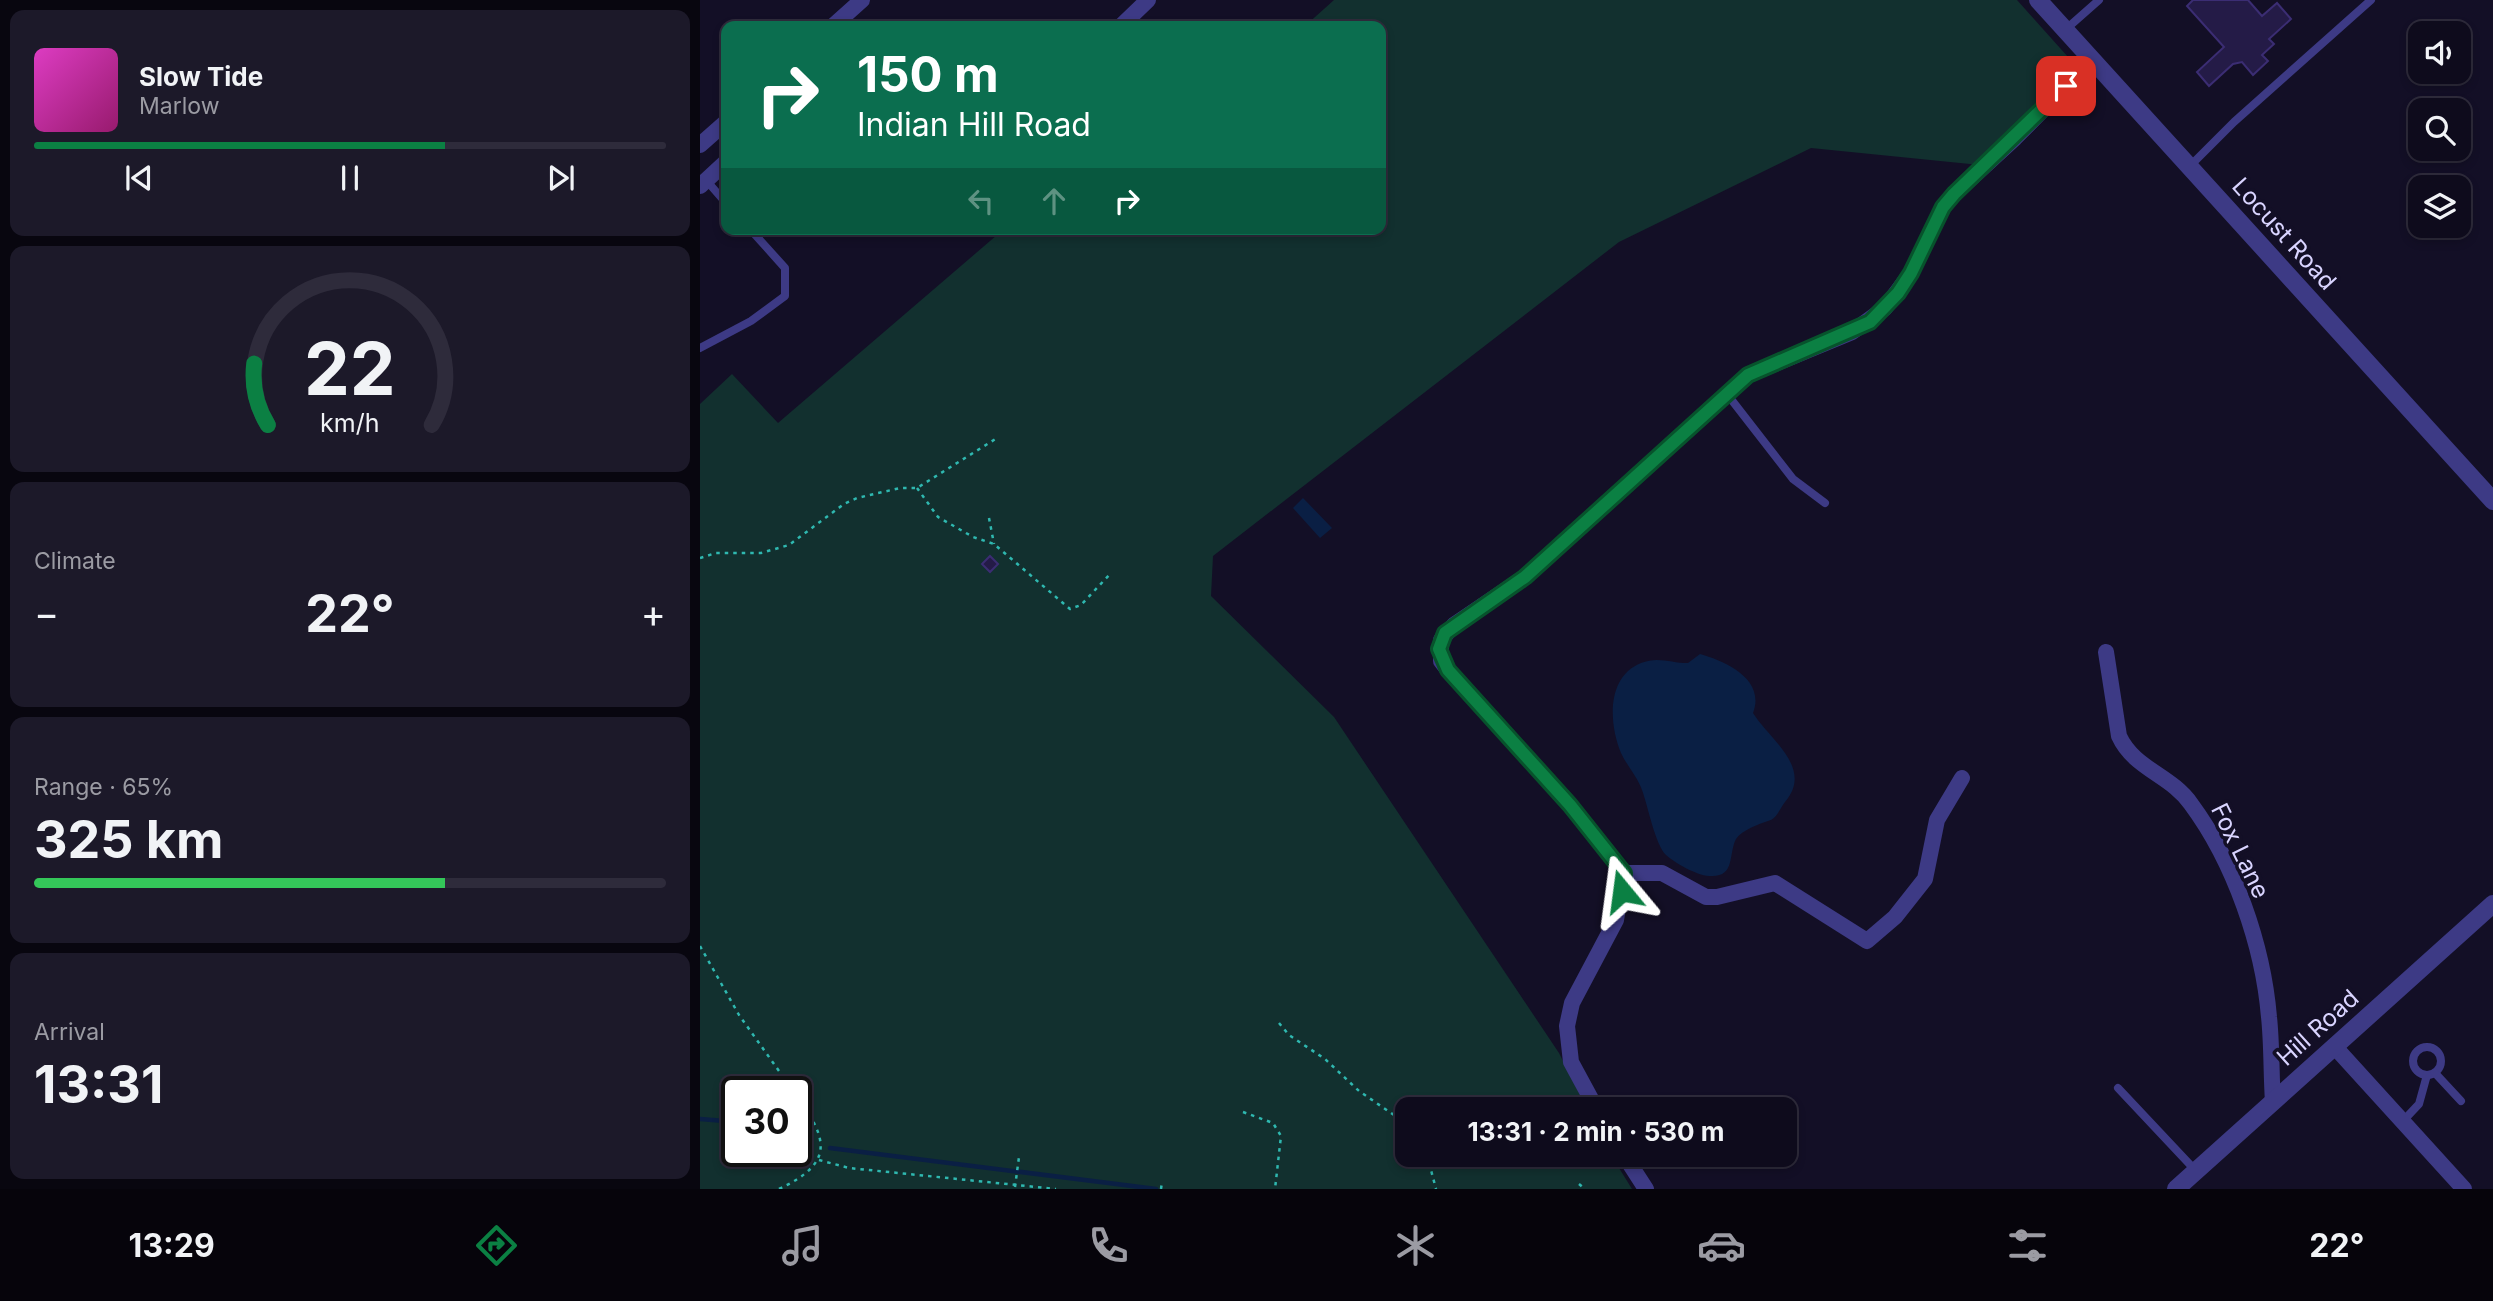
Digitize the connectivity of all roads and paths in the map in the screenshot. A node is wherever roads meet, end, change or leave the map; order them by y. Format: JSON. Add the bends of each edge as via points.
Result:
{"nodes":[{"id":1,"x":1148,"y":0,"type":"edge"},
{"id":2,"x":2038,"y":0,"type":"edge"},
{"id":3,"x":2099,"y":0,"type":"edge"},
{"id":4,"x":2371,"y":0,"type":"edge"},
{"id":5,"x":854,"y":3,"type":"edge"},
{"id":6,"x":838,"y":21,"type":"edge"},
{"id":7,"x":1131,"y":21,"type":"edge"},
{"id":8,"x":2065,"y":30,"type":"junction"},
{"id":9,"x":2092,"y":60,"type":"junction"},
{"id":10,"x":721,"y":126,"type":"edge"},
{"id":11,"x":700,"y":145,"type":"edge"},
{"id":12,"x":721,"y":167,"type":"edge"},
{"id":13,"x":2190,"y":167,"type":"junction"},
{"id":14,"x":703,"y":183,"type":"edge"},
{"id":15,"x":721,"y":198,"type":"edge"},
{"id":16,"x":755,"y":235,"type":"edge"},
{"id":17,"x":700,"y":348,"type":"edge"},
{"id":18,"x":1727,"y":394,"type":"junction"},
{"id":19,"x":997,"y":438,"type":"dead end"},
{"id":20,"x":917,"y":488,"type":"junction"},
{"id":21,"x":2493,"y":501,"type":"edge"},
{"id":22,"x":1825,"y":503,"type":"dead end"},
{"id":23,"x":989,"y":517,"type":"dead end"},
{"id":24,"x":994,"y":544,"type":"junction"},
{"id":25,"x":700,"y":558,"type":"edge"},
{"id":26,"x":1111,"y":573,"type":"dead end"},
{"id":27,"x":2106,"y":652,"type":"dead end"},
{"id":28,"x":1962,"y":778,"type":"dead end"},
{"id":29,"x":1624,"y":873,"type":"junction"},
{"id":30,"x":2493,"y":904,"type":"edge"},
{"id":31,"x":700,"y":946,"type":"edge"},
{"id":32,"x":1279,"y":1023,"type":"dead end"},
{"id":33,"x":2334,"y":1046,"type":"junction"},
{"id":34,"x":783,"y":1076,"type":"edge"},
{"id":35,"x":2118,"y":1088,"type":"dead end"},
{"id":36,"x":1590,"y":1097,"type":"edge"},
{"id":37,"x":2460,"y":1101,"type":"dead end"},
{"id":38,"x":2273,"y":1102,"type":"junction"},
{"id":39,"x":1243,"y":1112,"type":"dead end"},
{"id":40,"x":1395,"y":1116,"type":"edge"},
{"id":41,"x":812,"y":1118,"type":"edge"},
{"id":42,"x":2403,"y":1121,"type":"junction"},
{"id":43,"x":1019,"y":1159,"type":"dead end"},
{"id":44,"x":818,"y":1160,"type":"junction"},
{"id":45,"x":1430,"y":1167,"type":"edge"},
{"id":46,"x":1631,"y":1167,"type":"edge"},
{"id":47,"x":2196,"y":1171,"type":"junction"},
{"id":48,"x":1162,"y":1182,"type":"dead end"},
{"id":49,"x":1579,"y":1184,"type":"dead end"},
{"id":50,"x":1015,"y":1187,"type":"junction"},
{"id":51,"x":779,"y":1189,"type":"edge"},
{"id":52,"x":1056,"y":1189,"type":"edge"},
{"id":53,"x":1161,"y":1189,"type":"edge"},
{"id":54,"x":1275,"y":1189,"type":"edge"},
{"id":55,"x":1436,"y":1189,"type":"edge"},
{"id":56,"x":1585,"y":1189,"type":"edge"},
{"id":57,"x":1646,"y":1189,"type":"edge"},
{"id":58,"x":2176,"y":1189,"type":"edge"},
{"id":59,"x":2465,"y":1189,"type":"edge"}],
"edges":[{"from":1,"to":7,"type":"street"},
{"from":2,"to":8,"type":"street","name":"Locust Road"},
{"from":3,"to":8,"type":"lane"},
{"from":4,"to":13,"type":"lane"},
{"from":5,"to":6,"type":"street"},
{"from":8,"to":9,"type":"street","name":"Locust Road"},
{"from":9,"to":13,"type":"street","name":"Locust Road"},
{"from":9,"to":18,"type":"street","via":[[1949,201],[1911,273],[1885,308],[1852,332],[1757,370]]},
{"from":10,"to":11,"type":"street"},
{"from":12,"to":14,"type":"street"},
{"from":13,"to":21,"type":"street","name":"Locust Road"},
{"from":14,"to":15,"type":"lane"},
{"from":16,"to":17,"type":"lane","via":[[785,268],[785,296],[751,321]]},
{"from":18,"to":22,"type":"lane","via":[[1793,479]]},
{"from":18,"to":29,"type":"street","via":[[1525,577],[1445,633],[1439,649],[1448,670],[1570,805]]},
{"from":19,"to":20,"type":"path"},
{"from":20,"to":24,"type":"path","via":[[938,517]]},
{"from":20,"to":25,"type":"path","via":[[857,498],[832,511],[801,539],[774,550],[716,552]]},
{"from":23,"to":24,"type":"path"},
{"from":24,"to":26,"type":"path","via":[[1070,609],[1081,605]]},
{"from":27,"to":38,"type":"street","name":"Fox Lane","via":[[2124,747],[2189,800],[2242,905],[2266,993]]},
{"from":28,"to":29,"type":"street","via":[[1937,820],[1925,878],[1895,917],[1867,941],[1774,883],[1706,897],[1662,873]]},
{"from":29,"to":36,"type":"street","via":[[1616,920],[1572,1003],[1567,1026],[1571,1062]]},
{"from":30,"to":33,"type":"street","name":"Hill Road"},
{"from":31,"to":34,"type":"path","via":[[738,1015]]},
{"from":32,"to":40,"type":"path"},
{"from":33,"to":38,"type":"street","name":"Hill Road"},
{"from":33,"to":42,"type":"street"},
{"from":35,"to":47,"type":"lane"},
{"from":37,"to":42,"type":"lane","via":[[2431,1074],[2419,1104]]},
{"from":38,"to":47,"type":"street","name":"Hill Road"},
{"from":39,"to":54,"type":"path","via":[[1273,1123],[1281,1136]]},
{"from":41,"to":44,"type":"path","via":[[817,1125]]},
{"from":42,"to":59,"type":"street"},
{"from":43,"to":50,"type":"path"},
{"from":44,"to":50,"type":"path","via":[[849,1168]]},
{"from":44,"to":51,"type":"path","via":[[807,1174]]},
{"from":45,"to":55,"type":"path"},
{"from":46,"to":57,"type":"street"},
{"from":47,"to":58,"type":"street","name":"Hill Road"},
{"from":48,"to":53,"type":"path"},
{"from":49,"to":56,"type":"path"},
{"from":50,"to":52,"type":"path"}]}
